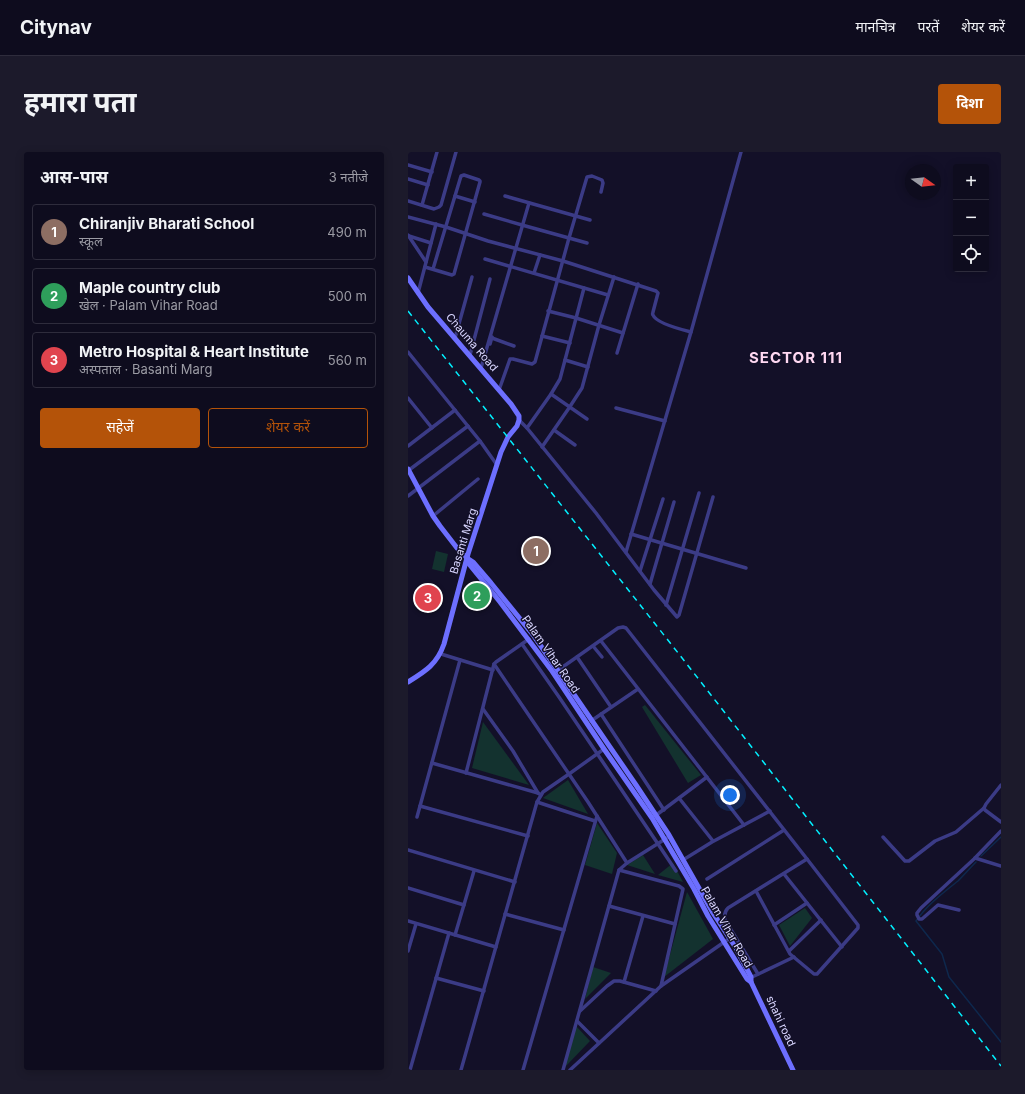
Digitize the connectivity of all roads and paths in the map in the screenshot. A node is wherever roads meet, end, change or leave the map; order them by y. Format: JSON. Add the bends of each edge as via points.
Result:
{"nodes":[{"id":1,"x":437,"y":152,"type":"edge"},
{"id":2,"x":456,"y":152,"type":"edge"},
{"id":3,"x":741,"y":152,"type":"edge"},
{"id":4,"x":408,"y":165,"type":"edge"},
{"id":5,"x":432,"y":172,"type":"junction"},
{"id":6,"x":408,"y":179,"type":"edge"},
{"id":7,"x":428,"y":185,"type":"junction"},
{"id":8,"x":601,"y":192,"type":"dead end"},
{"id":9,"x":455,"y":196,"type":"junction"},
{"id":10,"x":505,"y":196,"type":"dead end"},
{"id":11,"x":408,"y":201,"type":"edge"},
{"id":12,"x":475,"y":202,"type":"junction"},
{"id":13,"x":529,"y":203,"type":"junction"},
{"id":14,"x":422,"y":205,"type":"junction"},
{"id":15,"x":484,"y":214,"type":"dead end"},
{"id":16,"x":575,"y":216,"type":"junction"},
{"id":17,"x":408,"y":217,"type":"edge"},
{"id":18,"x":590,"y":220,"type":"dead end"},
{"id":19,"x":436,"y":224,"type":"junction"},
{"id":20,"x":522,"y":225,"type":"junction"},
{"id":21,"x":446,"y":227,"type":"junction"},
{"id":22,"x":466,"y":233,"type":"junction"},
{"id":23,"x":408,"y":236,"type":"edge"},
{"id":24,"x":569,"y":238,"type":"junction"},
{"id":25,"x":431,"y":243,"type":"junction"},
{"id":26,"x":587,"y":243,"type":"dead end"},
{"id":27,"x":515,"y":248,"type":"junction"},
{"id":28,"x":540,"y":255,"type":"junction"},
{"id":29,"x":485,"y":259,"type":"dead end"},
{"id":30,"x":562,"y":261,"type":"junction"},
{"id":31,"x":426,"y":262,"type":"junction"},
{"id":32,"x":425,"y":266,"type":"junction"},
{"id":33,"x":510,"y":266,"type":"junction"},
{"id":34,"x":434,"y":269,"type":"junction"},
{"id":35,"x":534,"y":273,"type":"junction"},
{"id":36,"x":472,"y":277,"type":"dead end"},
{"id":37,"x":614,"y":277,"type":"junction"},
{"id":38,"x":408,"y":278,"type":"edge"},
{"id":39,"x":490,"y":279,"type":"dead end"},
{"id":40,"x":557,"y":280,"type":"junction"},
{"id":41,"x":638,"y":284,"type":"junction"},
{"id":42,"x":584,"y":288,"type":"junction"},
{"id":43,"x":418,"y":293,"type":"junction"},
{"id":44,"x":608,"y":295,"type":"junction"},
{"id":45,"x":548,"y":311,"type":"junction"},
{"id":46,"x":576,"y":318,"type":"junction"},
{"id":47,"x":599,"y":325,"type":"junction"},
{"id":48,"x":691,"y":332,"type":"junction"},
{"id":49,"x":623,"y":333,"type":"junction"},
{"id":50,"x":492,"y":336,"type":"junction"},
{"id":51,"x":542,"y":336,"type":"junction"},
{"id":52,"x":455,"y":338,"type":"junction"},
{"id":53,"x":570,"y":343,"type":"junction"},
{"id":54,"x":490,"y":344,"type":"dead end"},
{"id":55,"x":514,"y":346,"type":"dead end"},
{"id":56,"x":408,"y":352,"type":"edge"},
{"id":57,"x":617,"y":353,"type":"dead end"},
{"id":58,"x":470,"y":355,"type":"junction"},
{"id":59,"x":565,"y":360,"type":"junction"},
{"id":60,"x":588,"y":367,"type":"junction"},
{"id":61,"x":481,"y":368,"type":"junction"},
{"id":62,"x":499,"y":390,"type":"junction"},
{"id":63,"x":551,"y":394,"type":"junction"},
{"id":64,"x":408,"y":398,"type":"edge"},
{"id":65,"x":570,"y":408,"type":"junction"},
{"id":66,"x":616,"y":408,"type":"dead end"},
{"id":67,"x":455,"y":410,"type":"junction"},
{"id":68,"x":587,"y":419,"type":"dead end"},
{"id":69,"x":519,"y":420,"type":"junction"},
{"id":70,"x":665,"y":421,"type":"junction"},
{"id":71,"x":468,"y":426,"type":"junction"},
{"id":72,"x":432,"y":428,"type":"junction"},
{"id":73,"x":527,"y":428,"type":"junction"},
{"id":74,"x":554,"y":430,"type":"junction"},
{"id":75,"x":480,"y":441,"type":"junction"},
{"id":76,"x":409,"y":444,"type":"edge"},
{"id":77,"x":575,"y":445,"type":"dead end"},
{"id":78,"x":542,"y":447,"type":"junction"},
{"id":79,"x":497,"y":465,"type":"junction"},
{"id":80,"x":408,"y":470,"type":"edge"},
{"id":81,"x":478,"y":479,"type":"dead end"},
{"id":82,"x":418,"y":489,"type":"junction"},
{"id":83,"x":408,"y":490,"type":"edge"},
{"id":84,"x":699,"y":493,"type":"dead end"},
{"id":85,"x":410,"y":495,"type":"edge"},
{"id":86,"x":713,"y":497,"type":"dead end"},
{"id":87,"x":663,"y":499,"type":"dead end"},
{"id":88,"x":674,"y":502,"type":"dead end"},
{"id":89,"x":433,"y":516,"type":"junction"},
{"id":90,"x":631,"y":534,"type":"junction"},
{"id":91,"x":651,"y":540,"type":"junction"},
{"id":92,"x":663,"y":543,"type":"junction"},
{"id":93,"x":683,"y":549,"type":"junction"},
{"id":94,"x":626,"y":552,"type":"junction"},
{"id":95,"x":697,"y":554,"type":"junction"},
{"id":96,"x":467,"y":558,"type":"junction"},
{"id":97,"x":746,"y":568,"type":"dead end"},
{"id":98,"x":640,"y":571,"type":"junction"},
{"id":99,"x":650,"y":584,"type":"junction"},
{"id":100,"x":666,"y":605,"type":"junction"},
{"id":101,"x":529,"y":639,"type":"junction"},
{"id":102,"x":601,"y":641,"type":"junction"},
{"id":103,"x":522,"y":644,"type":"junction"},
{"id":104,"x":593,"y":646,"type":"junction"},
{"id":105,"x":441,"y":654,"type":"junction"},
{"id":106,"x":577,"y":657,"type":"junction"},
{"id":107,"x":602,"y":657,"type":"dead end"},
{"id":108,"x":460,"y":660,"type":"junction"},
{"id":109,"x":494,"y":664,"type":"junction"},
{"id":110,"x":493,"y":670,"type":"junction"},
{"id":111,"x":556,"y":672,"type":"junction"},
{"id":112,"x":408,"y":682,"type":"edge"},
{"id":113,"x":638,"y":689,"type":"junction"},
{"id":114,"x":611,"y":707,"type":"junction"},
{"id":115,"x":483,"y":709,"type":"junction"},
{"id":116,"x":601,"y":714,"type":"junction"},
{"id":117,"x":589,"y":722,"type":"junction"},
{"id":118,"x":604,"y":749,"type":"junction"},
{"id":119,"x":597,"y":754,"type":"junction"},
{"id":120,"x":432,"y":763,"type":"junction"},
{"id":121,"x":466,"y":773,"type":"junction"},
{"id":122,"x":569,"y":774,"type":"junction"},
{"id":123,"x":707,"y":777,"type":"junction"},
{"id":124,"x":1001,"y":784,"type":"edge"},
{"id":125,"x":539,"y":794,"type":"junction"},
{"id":126,"x":679,"y":798,"type":"junction"},
{"id":127,"x":538,"y":802,"type":"junction"},
{"id":128,"x":420,"y":806,"type":"junction"},
{"id":129,"x":984,"y":808,"type":"junction"},
{"id":130,"x":664,"y":810,"type":"junction"},
{"id":131,"x":770,"y":811,"type":"junction"},
{"id":132,"x":597,"y":816,"type":"junction"},
{"id":133,"x":417,"y":817,"type":"dead end"},
{"id":134,"x":654,"y":817,"type":"junction"},
{"id":135,"x":595,"y":821,"type":"junction"},
{"id":136,"x":1001,"y":822,"type":"edge"},
{"id":137,"x":744,"y":825,"type":"junction"},
{"id":138,"x":784,"y":830,"type":"junction"},
{"id":139,"x":1001,"y":831,"type":"edge"},
{"id":140,"x":528,"y":836,"type":"junction"},
{"id":141,"x":883,"y":837,"type":"dead end"},
{"id":142,"x":667,"y":838,"type":"junction"},
{"id":143,"x":713,"y":842,"type":"junction"},
{"id":144,"x":658,"y":843,"type":"junction"},
{"id":145,"x":408,"y":850,"type":"edge"},
{"id":146,"x":975,"y":858,"type":"junction"},
{"id":147,"x":807,"y":859,"type":"junction"},
{"id":148,"x":683,"y":860,"type":"junction"},
{"id":149,"x":626,"y":863,"type":"junction"},
{"id":150,"x":1001,"y":866,"type":"edge"},
{"id":151,"x":619,"y":870,"type":"junction"},
{"id":152,"x":474,"y":871,"type":"junction"},
{"id":153,"x":676,"y":871,"type":"dead end"},
{"id":154,"x":784,"y":874,"type":"junction"},
{"id":155,"x":708,"y":879,"type":"dead end"},
{"id":156,"x":515,"y":882,"type":"junction"},
{"id":157,"x":408,"y":888,"type":"edge"},
{"id":158,"x":756,"y":891,"type":"junction"},
{"id":159,"x":807,"y":903,"type":"junction"},
{"id":160,"x":464,"y":904,"type":"junction"},
{"id":161,"x":609,"y":906,"type":"junction"},
{"id":162,"x":959,"y":910,"type":"dead end"},
{"id":163,"x":506,"y":914,"type":"junction"},
{"id":164,"x":643,"y":916,"type":"junction"},
{"id":165,"x":821,"y":920,"type":"junction"},
{"id":166,"x":408,"y":921,"type":"edge"},
{"id":167,"x":416,"y":924,"type":"junction"},
{"id":168,"x":675,"y":924,"type":"junction"},
{"id":169,"x":774,"y":925,"type":"junction"},
{"id":170,"x":564,"y":930,"type":"junction"},
{"id":171,"x":449,"y":933,"type":"junction"},
{"id":172,"x":455,"y":934,"type":"junction"},
{"id":173,"x":730,"y":938,"type":"junction"},
{"id":174,"x":724,"y":942,"type":"junction"},
{"id":175,"x":496,"y":947,"type":"junction"},
{"id":176,"x":842,"y":947,"type":"junction"},
{"id":177,"x":408,"y":951,"type":"edge"},
{"id":178,"x":789,"y":952,"type":"junction"},
{"id":179,"x":794,"y":957,"type":"junction"},
{"id":180,"x":758,"y":974,"type":"junction"},
{"id":181,"x":436,"y":978,"type":"junction"},
{"id":182,"x":749,"y":979,"type":"junction"},
{"id":183,"x":624,"y":982,"type":"junction"},
{"id":184,"x":661,"y":986,"type":"junction"},
{"id":185,"x":484,"y":991,"type":"junction"},
{"id":186,"x":656,"y":991,"type":"junction"},
{"id":187,"x":579,"y":1012,"type":"junction"},
{"id":188,"x":576,"y":1021,"type":"junction"},
{"id":189,"x":599,"y":1043,"type":"junction"},
{"id":190,"x":410,"y":1070,"type":"edge"},
{"id":191,"x":461,"y":1070,"type":"edge"},
{"id":192,"x":523,"y":1070,"type":"edge"},
{"id":193,"x":563,"y":1070,"type":"edge"},
{"id":194,"x":570,"y":1070,"type":"edge"},
{"id":195,"x":793,"y":1070,"type":"edge"}],
"edges":[{"from":1,"to":5,"type":"street"},
{"from":2,"to":14,"type":"street","via":[[441,205],[436,209]]},
{"from":3,"to":48,"type":"street"},
{"from":4,"to":5,"type":"street"},
{"from":5,"to":7,"type":"street"},
{"from":6,"to":7,"type":"street"},
{"from":7,"to":14,"type":"street"},
{"from":8,"to":16,"type":"street","via":[[602,180],[592,176],[587,178]]},
{"from":9,"to":12,"type":"street"},
{"from":9,"to":12,"type":"street","via":[[462,176],[479,180]]},
{"from":9,"to":21,"type":"street"},
{"from":10,"to":13,"type":"street"},
{"from":11,"to":14,"type":"street"},
{"from":12,"to":22,"type":"street"},
{"from":13,"to":16,"type":"street"},
{"from":13,"to":20,"type":"street"},
{"from":15,"to":20,"type":"street"},
{"from":16,"to":18,"type":"street"},
{"from":16,"to":24,"type":"street"},
{"from":17,"to":19,"type":"street"},
{"from":19,"to":21,"type":"street"},
{"from":19,"to":25,"type":"street"},
{"from":20,"to":24,"type":"street"},
{"from":20,"to":27,"type":"street"},
{"from":21,"to":22,"type":"street"},
{"from":21,"to":34,"type":"street"},
{"from":22,"to":27,"type":"street"},
{"from":22,"to":34,"type":"street","via":[[454,274]]},
{"from":23,"to":25,"type":"street"},
{"from":23,"to":31,"type":"street"},
{"from":24,"to":26,"type":"street"},
{"from":24,"to":30,"type":"street"},
{"from":25,"to":31,"type":"street"},
{"from":27,"to":28,"type":"street"},
{"from":27,"to":33,"type":"street"},
{"from":28,"to":30,"type":"street"},
{"from":28,"to":35,"type":"street"},
{"from":29,"to":33,"type":"street"},
{"from":30,"to":37,"type":"street"},
{"from":30,"to":40,"type":"street"},
{"from":31,"to":32,"type":"street"},
{"from":32,"to":34,"type":"street"},
{"from":32,"to":43,"type":"street"},
{"from":33,"to":35,"type":"street"},
{"from":33,"to":50,"type":"street"},
{"from":35,"to":40,"type":"street"},
{"from":36,"to":52,"type":"street"},
{"from":37,"to":41,"type":"street"},
{"from":37,"to":44,"type":"street"},
{"from":38,"to":43,"type":"street","name":"Chauma Road"},
{"from":39,"to":58,"type":"street"},
{"from":40,"to":42,"type":"street"},
{"from":40,"to":45,"type":"street"},
{"from":41,"to":48,"type":"street","via":[[658,292],[654,318]]},
{"from":41,"to":49,"type":"street"},
{"from":42,"to":44,"type":"street"},
{"from":42,"to":46,"type":"street"},
{"from":43,"to":52,"type":"street","name":"Chauma Road"},
{"from":44,"to":47,"type":"street"},
{"from":45,"to":46,"type":"street"},
{"from":45,"to":51,"type":"street"},
{"from":46,"to":47,"type":"street"},
{"from":46,"to":53,"type":"street"},
{"from":47,"to":49,"type":"street"},
{"from":47,"to":60,"type":"street"},
{"from":48,"to":70,"type":"street"},
{"from":49,"to":57,"type":"street"},
{"from":50,"to":54,"type":"street"},
{"from":50,"to":55,"type":"street"},
{"from":50,"to":61,"type":"street"},
{"from":51,"to":53,"type":"street"},
{"from":51,"to":62,"type":"street","via":[[534,364],[513,358],[508,360]]},
{"from":52,"to":58,"type":"street","name":"Chauma Road"},
{"from":53,"to":59,"type":"street"},
{"from":56,"to":67,"type":"street"},
{"from":58,"to":61,"type":"street","name":"Chauma Road"},
{"from":59,"to":60,"type":"street"},
{"from":59,"to":63,"type":"street","via":[[560,379]]},
{"from":60,"to":65,"type":"street","via":[[582,388]]},
{"from":61,"to":62,"type":"street","name":"Chauma Road"},
{"from":62,"to":69,"type":"street","name":"Chauma Road","via":[[519,416]]},
{"from":63,"to":65,"type":"street"},
{"from":63,"to":73,"type":"street"},
{"from":64,"to":72,"type":"street"},
{"from":65,"to":68,"type":"street"},
{"from":65,"to":74,"type":"street"},
{"from":66,"to":70,"type":"street"},
{"from":67,"to":71,"type":"street"},
{"from":67,"to":72,"type":"street"},
{"from":69,"to":73,"type":"street"},
{"from":69,"to":79,"type":"street","name":"Basanti Marg","via":[[504,443]]},
{"from":70,"to":90,"type":"street"},
{"from":71,"to":75,"type":"street"},
{"from":71,"to":80,"type":"street"},
{"from":72,"to":76,"type":"street"},
{"from":73,"to":78,"type":"street"},
{"from":74,"to":77,"type":"street"},
{"from":74,"to":78,"type":"street"},
{"from":75,"to":79,"type":"street"},
{"from":75,"to":82,"type":"street"},
{"from":78,"to":94,"type":"street"},
{"from":79,"to":96,"type":"street","name":"Basanti Marg"},
{"from":80,"to":82,"type":"street","name":"Palam Vihar Road"},
{"from":81,"to":89,"type":"street"},
{"from":82,"to":85,"type":"street"},
{"from":82,"to":89,"type":"street","name":"Palam Vihar Road"},
{"from":83,"to":85,"type":"street"},
{"from":84,"to":93,"type":"street"},
{"from":86,"to":95,"type":"street"},
{"from":87,"to":91,"type":"street"},
{"from":88,"to":92,"type":"street"},
{"from":89,"to":96,"type":"street","name":"Palam Vihar Road"},
{"from":90,"to":91,"type":"street"},
{"from":90,"to":94,"type":"street"},
{"from":91,"to":92,"type":"street"},
{"from":91,"to":98,"type":"street"},
{"from":92,"to":93,"type":"street"},
{"from":92,"to":99,"type":"street"},
{"from":93,"to":95,"type":"street"},
{"from":93,"to":100,"type":"street"},
{"from":94,"to":98,"type":"street"},
{"from":95,"to":97,"type":"street"},
{"from":95,"to":100,"type":"street","via":[[678,617]]},
{"from":96,"to":101,"type":"street","name":"Palam Vihar Road","via":[[469,564]]},
{"from":96,"to":105,"type":"street","name":"Basanti Marg"},
{"from":96,"to":111,"type":"street","name":"Palam Vihar Road","via":[[510,605],[534,636]]},
{"from":98,"to":99,"type":"street"},
{"from":99,"to":100,"type":"street"},
{"from":101,"to":103,"type":"street"},
{"from":101,"to":111,"type":"street","name":"Palam Vihar Road"},
{"from":102,"to":104,"type":"street"},
{"from":102,"to":113,"type":"street"},
{"from":102,"to":131,"type":"street","via":[[620,627],[628,630]]},
{"from":103,"to":109,"type":"street"},
{"from":103,"to":119,"type":"street"},
{"from":104,"to":106,"type":"street"},
{"from":104,"to":107,"type":"street"},
{"from":105,"to":108,"type":"street"},
{"from":105,"to":112,"type":"street","name":"Basanti Marg","via":[[429,668]]},
{"from":106,"to":111,"type":"street"},
{"from":106,"to":114,"type":"street"},
{"from":108,"to":110,"type":"street"},
{"from":108,"to":120,"type":"street"},
{"from":109,"to":110,"type":"street"},
{"from":109,"to":122,"type":"street"},
{"from":110,"to":115,"type":"street"},
{"from":111,"to":117,"type":"street","name":"Palam Vihar Road"},
{"from":113,"to":114,"type":"street"},
{"from":113,"to":123,"type":"street"},
{"from":114,"to":116,"type":"street"},
{"from":115,"to":121,"type":"street"},
{"from":115,"to":125,"type":"street"},
{"from":116,"to":117,"type":"street"},
{"from":116,"to":130,"type":"street"},
{"from":117,"to":118,"type":"street","name":"Palam Vihar Road"},
{"from":117,"to":134,"type":"street","name":"Palam Vihar Road"},
{"from":118,"to":119,"type":"street"},
{"from":118,"to":134,"type":"street","name":"Palam Vihar Road"},
{"from":119,"to":122,"type":"street"},
{"from":119,"to":144,"type":"street"},
{"from":120,"to":121,"type":"street"},
{"from":120,"to":128,"type":"street"},
{"from":121,"to":125,"type":"street"},
{"from":122,"to":125,"type":"street"},
{"from":122,"to":132,"type":"street"},
{"from":123,"to":126,"type":"street"},
{"from":123,"to":137,"type":"street"},
{"from":124,"to":129,"type":"street"},
{"from":125,"to":127,"type":"street"},
{"from":126,"to":130,"type":"street"},
{"from":126,"to":143,"type":"street"},
{"from":127,"to":135,"type":"street"},
{"from":127,"to":140,"type":"street"},
{"from":128,"to":133,"type":"street"},
{"from":128,"to":140,"type":"street"},
{"from":129,"to":136,"type":"street"},
{"from":129,"to":141,"type":"street","via":[[956,832],[935,841],[909,861],[905,861]]},
{"from":130,"to":134,"type":"street"},
{"from":131,"to":137,"type":"street"},
{"from":131,"to":138,"type":"street"},
{"from":132,"to":135,"type":"street"},
{"from":132,"to":149,"type":"street"},
{"from":134,"to":142,"type":"street","name":"Palam Vihar Road"},
{"from":135,"to":170,"type":"street"},
{"from":137,"to":143,"type":"street"},
{"from":138,"to":147,"type":"street"},
{"from":138,"to":155,"type":"street"},
{"from":139,"to":146,"type":"street"},
{"from":140,"to":156,"type":"street"},
{"from":142,"to":144,"type":"street"},
{"from":142,"to":148,"type":"street","name":"Palam Vihar Road"},
{"from":142,"to":174,"type":"street","name":"Palam Vihar Road"},
{"from":143,"to":148,"type":"street"},
{"from":144,"to":149,"type":"street"},
{"from":144,"to":153,"type":"street"},
{"from":145,"to":152,"type":"street"},
{"from":146,"to":150,"type":"street"},
{"from":146,"to":162,"type":"street","via":[[917,913],[918,918],[923,918],[938,905]]},
{"from":147,"to":154,"type":"street"},
{"from":147,"to":176,"type":"street","via":[[858,925],[857,930]]},
{"from":148,"to":173,"type":"street","name":"Palam Vihar Road"},
{"from":149,"to":151,"type":"street"},
{"from":151,"to":161,"type":"street"},
{"from":151,"to":168,"type":"street","via":[[681,887],[683,891]]},
{"from":152,"to":156,"type":"street"},
{"from":152,"to":160,"type":"street"},
{"from":154,"to":158,"type":"street"},
{"from":154,"to":159,"type":"street"},
{"from":156,"to":163,"type":"street"},
{"from":157,"to":160,"type":"street"},
{"from":158,"to":169,"type":"street"},
{"from":158,"to":180,"type":"street","via":[[728,908],[724,916]]},
{"from":159,"to":165,"type":"street"},
{"from":159,"to":169,"type":"street"},
{"from":160,"to":172,"type":"street"},
{"from":161,"to":164,"type":"street"},
{"from":161,"to":187,"type":"street"},
{"from":163,"to":170,"type":"street"},
{"from":163,"to":175,"type":"street"},
{"from":164,"to":168,"type":"street"},
{"from":164,"to":183,"type":"street"},
{"from":165,"to":176,"type":"street"},
{"from":165,"to":178,"type":"street"},
{"from":166,"to":167,"type":"street"},
{"from":167,"to":171,"type":"street"},
{"from":167,"to":177,"type":"street"},
{"from":168,"to":184,"type":"street"},
{"from":169,"to":178,"type":"street"},
{"from":170,"to":192,"type":"street"},
{"from":171,"to":172,"type":"street"},
{"from":171,"to":181,"type":"street"},
{"from":172,"to":175,"type":"street"},
{"from":173,"to":174,"type":"street"},
{"from":173,"to":182,"type":"street","name":"Palam Vihar Road"},
{"from":174,"to":182,"type":"street","name":"Palam Vihar Road"},
{"from":174,"to":184,"type":"street"},
{"from":175,"to":185,"type":"street"},
{"from":176,"to":179,"type":"street","via":[[816,974]]},
{"from":178,"to":179,"type":"street"},
{"from":179,"to":180,"type":"street"},
{"from":180,"to":182,"type":"street"},
{"from":181,"to":185,"type":"street"},
{"from":181,"to":190,"type":"street"},
{"from":182,"to":195,"type":"street","name":"shahi road"},
{"from":183,"to":186,"type":"street"},
{"from":183,"to":187,"type":"street","via":[[612,983]]},
{"from":184,"to":186,"type":"street"},
{"from":185,"to":191,"type":"street"},
{"from":186,"to":189,"type":"street"},
{"from":187,"to":188,"type":"street"},
{"from":188,"to":189,"type":"street"},
{"from":188,"to":193,"type":"street"},
{"from":189,"to":194,"type":"street"}]}
